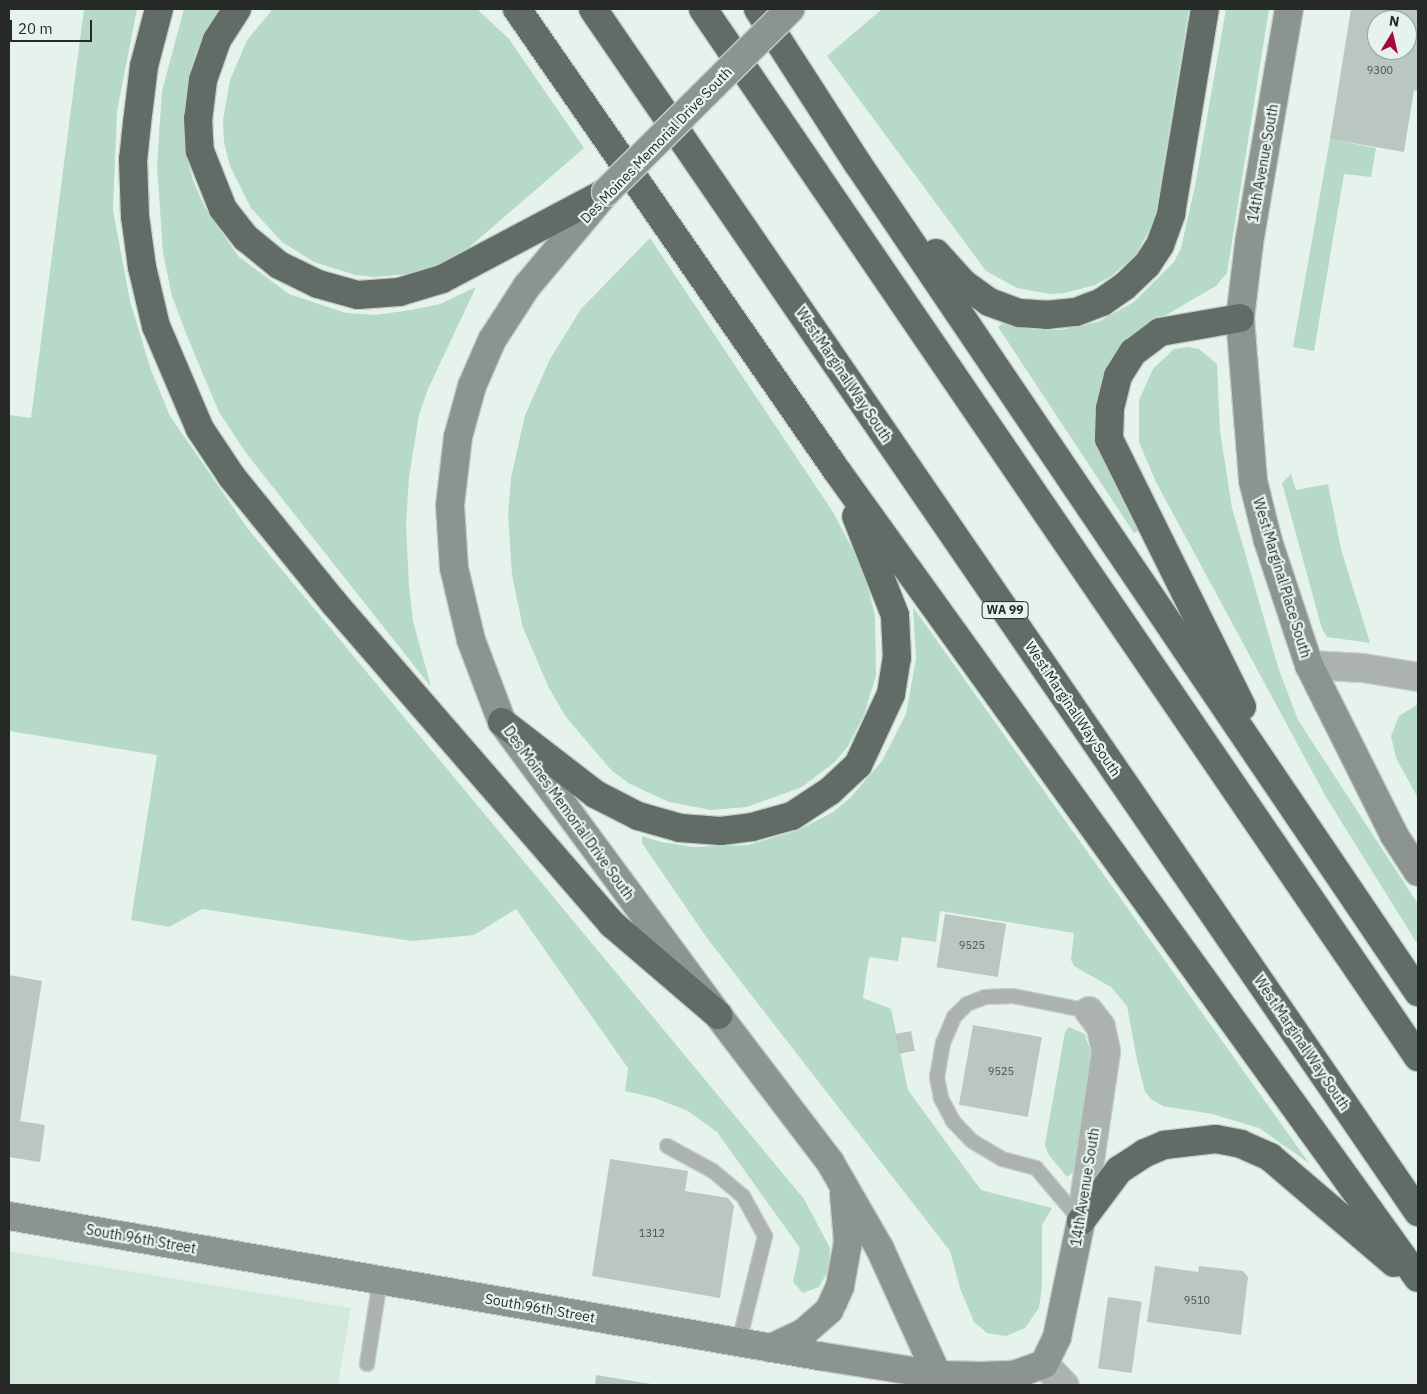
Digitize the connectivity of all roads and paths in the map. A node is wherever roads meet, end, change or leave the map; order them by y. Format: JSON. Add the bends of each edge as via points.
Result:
{"nodes":[{"id":1,"x":159,"y":9,"type":"edge"},
{"id":2,"x":237,"y":9,"type":"edge"},
{"id":3,"x":509,"y":9,"type":"edge"},
{"id":4,"x":517,"y":9,"type":"edge"},
{"id":5,"x":592,"y":9,"type":"edge"},
{"id":6,"x":703,"y":9,"type":"edge"},
{"id":7,"x":758,"y":9,"type":"edge"},
{"id":8,"x":790,"y":9,"type":"edge"},
{"id":9,"x":1205,"y":9,"type":"edge"},
{"id":10,"x":1289,"y":9,"type":"edge"},
{"id":11,"x":542,"y":46,"type":"junction"},
{"id":12,"x":858,"y":164,"type":"junction"},
{"id":13,"x":606,"y":192,"type":"junction"},
{"id":14,"x":1240,"y":318,"type":"junction"},
{"id":15,"x":837,"y":471,"type":"junction"},
{"id":16,"x":1309,"y":666,"type":"junction"},
{"id":17,"x":1418,"y":677,"type":"edge"},
{"id":18,"x":502,"y":722,"type":"junction"},
{"id":19,"x":1296,"y":813,"type":"junction"},
{"id":20,"x":1418,"y":872,"type":"edge"},
{"id":21,"x":1418,"y":992,"type":"edge"},
{"id":22,"x":1089,"y":1011,"type":"joint"},
{"id":23,"x":718,"y":1015,"type":"junction"},
{"id":24,"x":1418,"y":1057,"type":"edge"},
{"id":25,"x":666,"y":1146,"type":"dead end"},
{"id":26,"x":844,"y":1185,"type":"junction"},
{"id":27,"x":1418,"y":1212,"type":"edge"},
{"id":28,"x":9,"y":1216,"type":"edge"},
{"id":29,"x":1081,"y":1221,"type":"junction"},
{"id":30,"x":1418,"y":1278,"type":"edge"},
{"id":31,"x":380,"y":1280,"type":"junction"},
{"id":32,"x":1418,"y":1285,"type":"edge"},
{"id":33,"x":739,"y":1342,"type":"junction"},
{"id":34,"x":770,"y":1348,"type":"junction"},
{"id":35,"x":367,"y":1364,"type":"dead end"},
{"id":36,"x":1044,"y":1364,"type":"junction"},
{"id":37,"x":939,"y":1380,"type":"edge"},
{"id":38,"x":1064,"y":1385,"type":"edge"}],
"edges":[{"from":1,"to":23,"type":"highway","via":[[144,66],[136,123],[133,159],[135,216],[142,267],[156,326],[200,429],[232,477],[334,603],[612,924]]},
{"from":2,"to":13,"type":"highway","via":[[217,40],[203,80],[198,118],[200,151],[223,209],[246,238],[279,265],[302,277],[358,295],[400,292],[442,279]]},
{"from":3,"to":11,"type":"highway"},
{"from":4,"to":11,"type":"highway"},
{"from":5,"to":27,"type":"highway","name":"West Marginal Way South","number":"WA 99"},
{"from":6,"to":24,"type":"highway"},
{"from":7,"to":12,"type":"highway"},
{"from":8,"to":13,"type":"street","name":"Des Moines Memorial Drive South","bridge":true},
{"from":9,"to":12,"type":"highway","via":[[1171,214],[1160,245],[1147,265],[1102,302],[1076,312],[1046,315],[1020,313],[989,302],[962,283]]},
{"from":10,"to":14,"type":"street","name":"14th Avenue South","via":[[1249,244]]},
{"from":11,"to":15,"type":"highway"},
{"from":12,"to":19,"type":"highway"},
{"from":13,"to":18,"type":"street","name":"Des Moines Memorial Drive South","via":[[527,286],[492,340],[472,386],[458,437],[450,505],[454,568],[478,662]]},
{"from":14,"to":16,"type":"street","name":"West Marginal Place South","via":[[1247,438],[1253,481],[1268,541]]},
{"from":14,"to":19,"type":"highway","via":[[1160,332],[1133,352],[1118,376],[1110,409],[1109,439]]},
{"from":15,"to":18,"type":"highway","via":[[895,615],[896,658],[891,694],[874,735],[858,765],[830,791],[792,816],[752,827],[721,831],[680,828],[638,816],[595,794]]},
{"from":15,"to":30,"type":"highway"},
{"from":16,"to":17,"type":"street","via":[[1363,668]]},
{"from":16,"to":20,"type":"street","name":"West Marginal Place South","via":[[1382,810]]},
{"from":18,"to":23,"type":"street","name":"Des Moines Memorial Drive South"},
{"from":19,"to":21,"type":"highway"},
{"from":22,"to":29,"type":"street","name":"14th Avenue South","via":[[1101,1028],[1106,1051]]},
{"from":22,"to":29,"type":"lane","via":[[1013,996],[984,997],[967,1004],[954,1017],[942,1042],[937,1077],[941,1098],[953,1121],[972,1141],[1002,1159],[1036,1168]]},
{"from":23,"to":26,"type":"street","name":"Des Moines Memorial Drive South"},
{"from":25,"to":33,"type":"lane","via":[[713,1171],[743,1196],[765,1236]]},
{"from":26,"to":34,"type":"street","via":[[848,1242],[840,1286],[833,1302],[829,1310],[803,1333]]},
{"from":26,"to":37,"type":"street","name":"Des Moines Memorial Drive South","via":[[880,1249]]},
{"from":28,"to":31,"type":"street","name":"South 96th Street"},
{"from":29,"to":32,"type":"highway","via":[[1119,1170],[1145,1154],[1164,1145],[1216,1139],[1241,1144],[1270,1158]]},
{"from":29,"to":36,"type":"street","name":"14th Avenue South","via":[[1057,1337]]},
{"from":31,"to":33,"type":"street","name":"South 96th Street"},
{"from":31,"to":35,"type":"lane"},
{"from":33,"to":34,"type":"street","name":"South 96th Street"},
{"from":34,"to":37,"type":"street","name":"South 96th Street"},
{"from":36,"to":37,"type":"street","name":"South 96th Street","via":[[1014,1375]]},
{"from":36,"to":38,"type":"street"}]}
